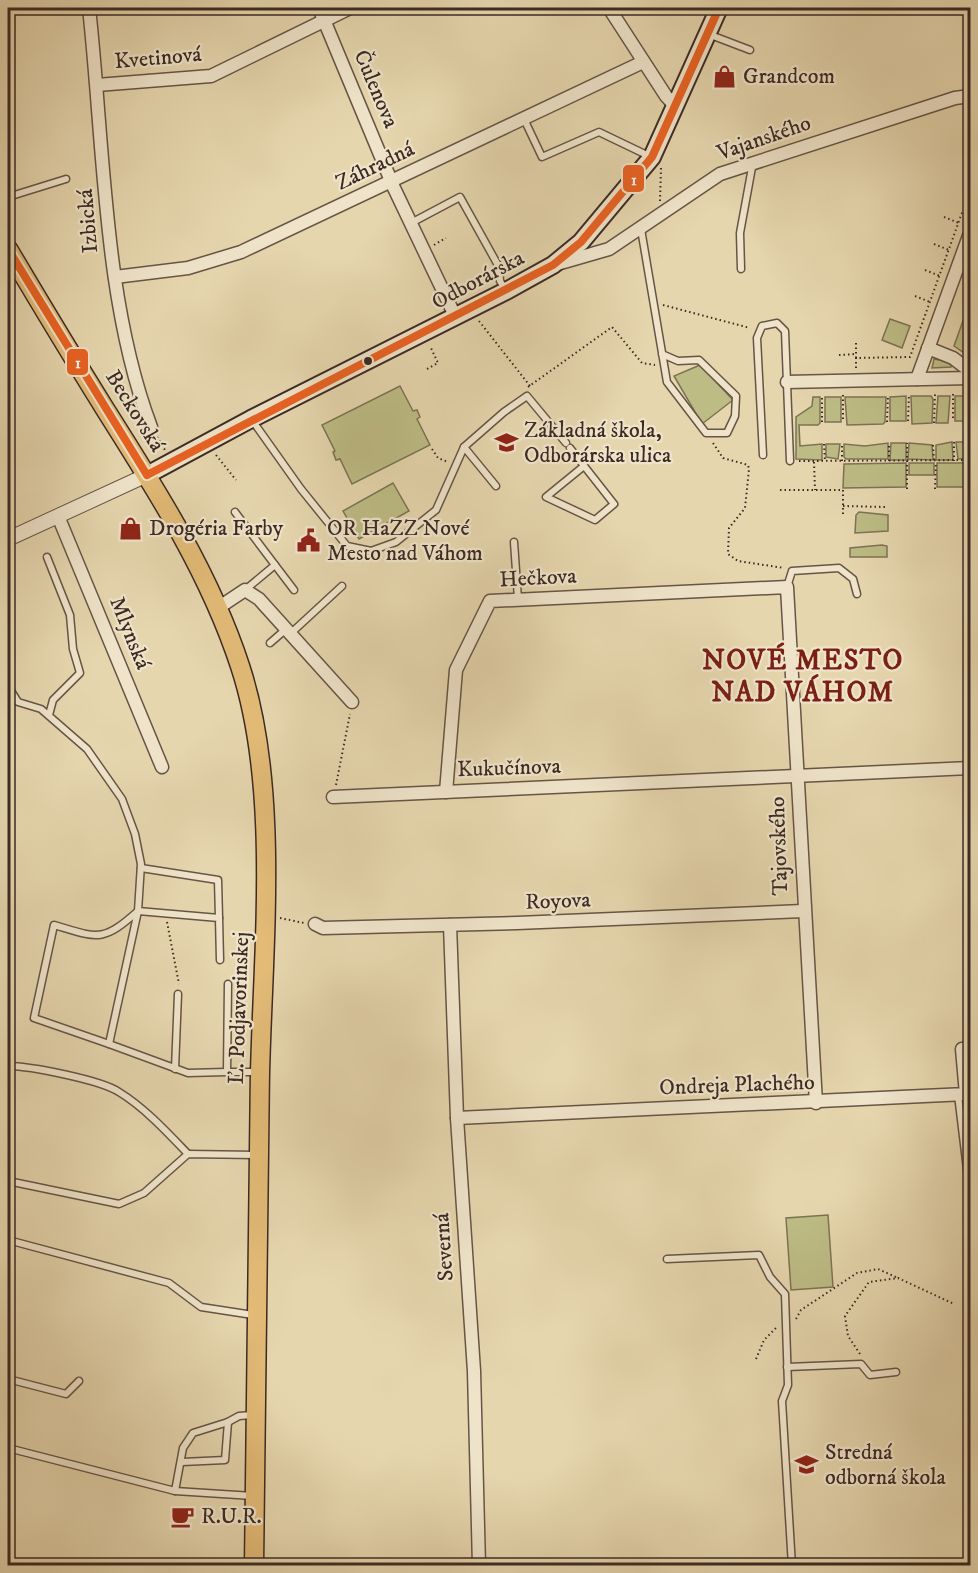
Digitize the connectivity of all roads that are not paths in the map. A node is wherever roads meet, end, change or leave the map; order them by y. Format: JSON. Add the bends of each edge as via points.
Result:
{"nodes":[{"id":1,"x":89,"y":8,"type":"edge"},
{"id":2,"x":319,"y":8,"type":"edge"},
{"id":3,"x":350,"y":8,"type":"edge"},
{"id":4,"x":609,"y":8,"type":"edge"},
{"id":5,"x":719,"y":8,"type":"edge"},
{"id":6,"x":324,"y":20,"type":"junction"},
{"id":7,"x":708,"y":34,"type":"junction"},
{"id":8,"x":750,"y":50,"type":"dead end"},
{"id":9,"x":643,"y":62,"type":"junction"},
{"id":10,"x":98,"y":85,"type":"junction"},
{"id":11,"x":970,"y":96,"type":"edge"},
{"id":12,"x":676,"y":107,"type":"junction"},
{"id":13,"x":524,"y":119,"type":"junction"},
{"id":14,"x":656,"y":160,"type":"junction"},
{"id":15,"x":753,"y":161,"type":"junction"},
{"id":16,"x":66,"y":179,"type":"dead end"},
{"id":17,"x":392,"y":181,"type":"junction"},
{"id":18,"x":8,"y":197,"type":"edge"},
{"id":19,"x":411,"y":223,"type":"junction"},
{"id":20,"x":641,"y":229,"type":"junction"},
{"id":21,"x":970,"y":233,"type":"edge"},
{"id":22,"x":8,"y":249,"type":"edge"},
{"id":23,"x":553,"y":265,"type":"junction"},
{"id":24,"x":741,"y":269,"type":"dead end"},
{"id":25,"x":115,"y":277,"type":"junction"},
{"id":26,"x":506,"y":291,"type":"junction"},
{"id":27,"x":456,"y":318,"type":"junction"},
{"id":28,"x":928,"y":348,"type":"junction"},
{"id":29,"x":662,"y":354,"type":"junction"},
{"id":30,"x":970,"y":371,"type":"edge"},
{"id":31,"x":970,"y":378,"type":"edge"},
{"id":32,"x":918,"y":379,"type":"junction"},
{"id":33,"x":787,"y":382,"type":"junction"},
{"id":34,"x":251,"y":419,"type":"junction"},
{"id":35,"x":151,"y":427,"type":"dead end"},
{"id":36,"x":464,"y":447,"type":"junction"},
{"id":37,"x":764,"y":455,"type":"dead end"},
{"id":38,"x":790,"y":460,"type":"road end"},
{"id":39,"x":584,"y":466,"type":"junction"},
{"id":40,"x":147,"y":475,"type":"junction"},
{"id":41,"x":496,"y":486,"type":"dead end"},
{"id":42,"x":235,"y":512,"type":"dead end"},
{"id":43,"x":58,"y":516,"type":"junction"},
{"id":44,"x":8,"y":539,"type":"edge"},
{"id":45,"x":514,"y":542,"type":"dead end"},
{"id":46,"x":47,"y":557,"type":"dead end"},
{"id":47,"x":275,"y":565,"type":"junction"},
{"id":48,"x":342,"y":586,"type":"dead end"},
{"id":49,"x":787,"y":587,"type":"junction"},
{"id":50,"x":245,"y":590,"type":"junction"},
{"id":51,"x":294,"y":590,"type":"dead end"},
{"id":52,"x":857,"y":594,"type":"dead end"},
{"id":53,"x":518,"y":599,"type":"junction"},
{"id":54,"x":218,"y":608,"type":"junction"},
{"id":55,"x":287,"y":632,"type":"junction"},
{"id":56,"x":270,"y":643,"type":"dead end"},
{"id":57,"x":8,"y":686,"type":"edge"},
{"id":58,"x":352,"y":702,"type":"road end"},
{"id":59,"x":49,"y":715,"type":"junction"},
{"id":60,"x":162,"y":767,"type":"dead end"},
{"id":61,"x":970,"y":768,"type":"edge"},
{"id":62,"x":797,"y":776,"type":"junction"},
{"id":63,"x":446,"y":792,"type":"junction"},
{"id":64,"x":333,"y":796,"type":"road end"},
{"id":65,"x":141,"y":868,"type":"junction"},
{"id":66,"x":138,"y":911,"type":"junction"},
{"id":67,"x":804,"y":911,"type":"junction"},
{"id":68,"x":219,"y":918,"type":"junction"},
{"id":69,"x":315,"y":924,"type":"road end"},
{"id":70,"x":450,"y":925,"type":"junction"},
{"id":71,"x":220,"y":960,"type":"dead end"},
{"id":72,"x":228,"y":984,"type":"dead end"},
{"id":73,"x":178,"y":994,"type":"road end"},
{"id":74,"x":109,"y":1044,"type":"junction"},
{"id":75,"x":970,"y":1048,"type":"edge"},
{"id":76,"x":8,"y":1066,"type":"edge"},
{"id":77,"x":175,"y":1069,"type":"junction"},
{"id":78,"x":227,"y":1072,"type":"junction"},
{"id":79,"x":260,"y":1072,"type":"junction"},
{"id":80,"x":958,"y":1095,"type":"junction"},
{"id":81,"x":816,"y":1103,"type":"junction"},
{"id":82,"x":457,"y":1118,"type":"junction"},
{"id":83,"x":188,"y":1154,"type":"junction"},
{"id":84,"x":260,"y":1156,"type":"junction"},
{"id":85,"x":8,"y":1181,"type":"edge"},
{"id":86,"x":969,"y":1186,"type":"edge"},
{"id":87,"x":8,"y":1240,"type":"edge"},
{"id":88,"x":668,"y":1259,"type":"dead end"},
{"id":89,"x":258,"y":1315,"type":"junction"},
{"id":90,"x":787,"y":1367,"type":"junction"},
{"id":91,"x":896,"y":1372,"type":"dead end"},
{"id":92,"x":8,"y":1379,"type":"edge"},
{"id":93,"x":79,"y":1381,"type":"dead end"},
{"id":94,"x":256,"y":1414,"type":"junction"},
{"id":95,"x":228,"y":1422,"type":"junction"},
{"id":96,"x":8,"y":1448,"type":"edge"},
{"id":97,"x":182,"y":1462,"type":"junction"},
{"id":98,"x":175,"y":1491,"type":"junction"},
{"id":99,"x":254,"y":1496,"type":"junction"},
{"id":100,"x":254,"y":1566,"type":"edge"},
{"id":101,"x":479,"y":1566,"type":"edge"},
{"id":102,"x":792,"y":1566,"type":"edge"}],
"edges":[{"from":1,"to":10,"type":"street","name":"Izbická"},
{"from":2,"to":6,"type":"street","name":"Čulenova"},
{"from":3,"to":6,"type":"street","name":"Kvetinová"},
{"from":4,"to":9,"type":"street"},
{"from":5,"to":7,"type":"main road","name":"Odborárska"},
{"from":6,"to":10,"type":"street","name":"Kvetinová","via":[[212,76]]},
{"from":6,"to":17,"type":"street","name":"Čulenova"},
{"from":7,"to":8,"type":"lane"},
{"from":7,"to":12,"type":"main road","name":"Odborárska"},
{"from":9,"to":12,"type":"street"},
{"from":9,"to":13,"type":"street","name":"Záhradná"},
{"from":10,"to":25,"type":"street","name":"Izbická"},
{"from":11,"to":15,"type":"street","name":"Vajanského"},
{"from":12,"to":14,"type":"main road","name":"Odborárska"},
{"from":13,"to":14,"type":"lane","via":[[542,157],[599,132]]},
{"from":13,"to":17,"type":"street","name":"Záhradná"},
{"from":14,"to":23,"type":"main road","name":"Odborárska","via":[[581,242]]},
{"from":15,"to":20,"type":"street","name":"Vajanského","via":[[720,174]]},
{"from":15,"to":24,"type":"lane","via":[[740,233]]},
{"from":16,"to":18,"type":"lane"},
{"from":17,"to":19,"type":"street","name":"Čulenova"},
{"from":17,"to":25,"type":"street","name":"Záhradná","via":[[241,252],[188,268]]},
{"from":19,"to":26,"type":"lane","via":[[460,197],[499,267]]},
{"from":19,"to":27,"type":"street","name":"Čulenova"},
{"from":20,"to":23,"type":"street","name":"Vajanského","via":[[609,249]]},
{"from":20,"to":29,"type":"lane"},
{"from":21,"to":28,"type":"street"},
{"from":22,"to":40,"type":"main road","name":"Beckovská"},
{"from":23,"to":26,"type":"main road","name":"Odborárska"},
{"from":25,"to":35,"type":"street","name":"Izbická","via":[[138,394]]},
{"from":26,"to":27,"type":"main road","name":"Odborárska"},
{"from":27,"to":34,"type":"main road","name":"Odborárska"},
{"from":28,"to":30,"type":"street","via":[[953,358]]},
{"from":28,"to":32,"type":"street"},
{"from":29,"to":29,"type":"lane","via":[[678,361],[699,360],[736,396],[735,416],[727,433],[706,433],[668,382]]},
{"from":31,"to":32,"type":"street"},
{"from":32,"to":33,"type":"street"},
{"from":33,"to":37,"type":"lane","via":[[785,331],[777,323],[762,326],[758,338]]},
{"from":33,"to":38,"type":"lane"},
{"from":34,"to":36,"type":"lane","via":[[347,546],[371,551],[396,543],[436,510]]},
{"from":34,"to":40,"type":"main road","name":"Odborárska"},
{"from":36,"to":39,"type":"lane","via":[[527,396]]},
{"from":36,"to":41,"type":"lane"},
{"from":39,"to":39,"type":"lane","via":[[614,504],[595,520],[546,497]]},
{"from":40,"to":43,"type":"street"},
{"from":40,"to":54,"type":"main road","name":"Ľ. Podjavorinskej","via":[[170,511]]},
{"from":42,"to":47,"type":"lane"},
{"from":43,"to":44,"type":"street"},
{"from":43,"to":60,"type":"street","name":"Mlynská"},
{"from":45,"to":53,"type":"lane"},
{"from":46,"to":59,"type":"lane","via":[[70,615],[80,673],[52,700]]},
{"from":47,"to":50,"type":"lane"},
{"from":47,"to":51,"type":"lane"},
{"from":48,"to":55,"type":"lane"},
{"from":49,"to":52,"type":"lane","via":[[792,571],[839,568],[853,579]]},
{"from":49,"to":53,"type":"street","name":"Hečkova"},
{"from":49,"to":62,"type":"street","name":"Tajovského"},
{"from":50,"to":54,"type":"street"},
{"from":50,"to":55,"type":"street","via":[[259,598]]},
{"from":53,"to":63,"type":"street","name":"Hečkova","via":[[490,601],[456,670]]},
{"from":54,"to":79,"type":"main road","name":"Ľ. Podjavorinskej","via":[[241,668],[257,741],[264,803]]},
{"from":55,"to":56,"type":"lane"},
{"from":55,"to":58,"type":"street"},
{"from":57,"to":59,"type":"lane","via":[[18,702]]},
{"from":59,"to":65,"type":"lane","via":[[87,749],[122,800],[135,834]]},
{"from":61,"to":62,"type":"street","name":"Kukučínova"},
{"from":62,"to":63,"type":"street","name":"Kukučínova"},
{"from":62,"to":67,"type":"street","name":"Tajovského"},
{"from":63,"to":64,"type":"street","name":"Kukučínova"},
{"from":65,"to":66,"type":"lane"},
{"from":65,"to":68,"type":"lane","via":[[218,880]]},
{"from":66,"to":68,"type":"lane"},
{"from":66,"to":74,"type":"lane"},
{"from":66,"to":74,"type":"lane","via":[[108,934],[95,938],[54,925],[34,1018]]},
{"from":67,"to":70,"type":"street","name":"Royova"},
{"from":67,"to":81,"type":"street","name":"Tajovského"},
{"from":68,"to":71,"type":"lane"},
{"from":69,"to":70,"type":"street","name":"Royova","via":[[323,928]]},
{"from":70,"to":82,"type":"street","name":"Severná"},
{"from":72,"to":78,"type":"lane"},
{"from":73,"to":77,"type":"lane"},
{"from":74,"to":77,"type":"lane"},
{"from":75,"to":80,"type":"street","via":[[962,1049],[966,1094]]},
{"from":76,"to":83,"type":"lane","via":[[31,1066],[118,1090],[160,1124]]},
{"from":77,"to":78,"type":"lane","via":[[188,1073]]},
{"from":78,"to":79,"type":"lane"},
{"from":79,"to":84,"type":"main road","name":"Ľ. Podjavorinskej"},
{"from":80,"to":81,"type":"street","name":"Ondreja Plachého"},
{"from":80,"to":86,"type":"lane"},
{"from":81,"to":82,"type":"street","name":"Ondreja Plachého"},
{"from":82,"to":101,"type":"street","name":"Severná","via":[[474,1371]]},
{"from":83,"to":84,"type":"lane"},
{"from":83,"to":85,"type":"lane","via":[[144,1193],[119,1204]]},
{"from":84,"to":89,"type":"main road","name":"Ľ. Podjavorinskej"},
{"from":87,"to":89,"type":"lane","via":[[169,1283],[201,1307]]},
{"from":88,"to":90,"type":"lane","via":[[759,1255],[770,1277],[785,1294]]},
{"from":89,"to":94,"type":"main road","name":"Ľ. Podjavorinskej"},
{"from":90,"to":91,"type":"lane","via":[[861,1364],[870,1375]]},
{"from":90,"to":102,"type":"lane","via":[[788,1384],[782,1401]]},
{"from":92,"to":93,"type":"lane","via":[[66,1394]]},
{"from":94,"to":95,"type":"lane","via":[[238,1416]]},
{"from":94,"to":99,"type":"main road","name":"Ľ. Podjavorinskej"},
{"from":95,"to":97,"type":"lane","via":[[193,1433],[183,1448]]},
{"from":95,"to":97,"type":"lane","via":[[225,1460]]},
{"from":96,"to":98,"type":"lane"},
{"from":97,"to":98,"type":"lane"},
{"from":98,"to":99,"type":"lane"},
{"from":99,"to":100,"type":"main road","name":"Ľ. Podjavorinskej"}]}
